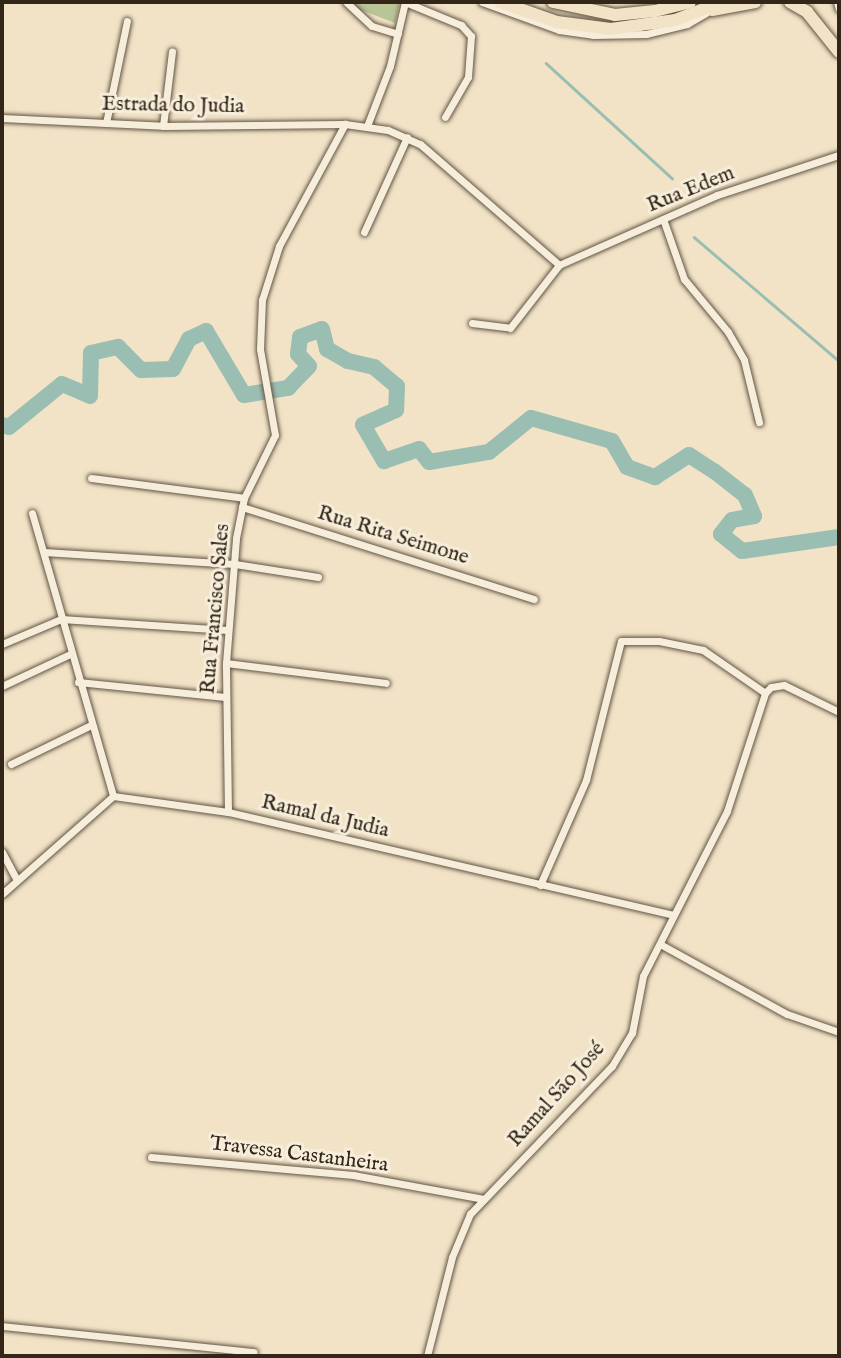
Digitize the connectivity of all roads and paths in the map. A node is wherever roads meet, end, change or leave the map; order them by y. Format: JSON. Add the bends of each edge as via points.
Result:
{"nodes":[{"id":1,"x":346,"y":2,"type":"edge"},
{"id":2,"x":405,"y":2,"type":"edge"},
{"id":3,"x":482,"y":2,"type":"edge"},
{"id":4,"x":500,"y":2,"type":"edge"},
{"id":5,"x":552,"y":2,"type":"edge"},
{"id":6,"x":690,"y":2,"type":"edge"},
{"id":7,"x":755,"y":2,"type":"edge"},
{"id":8,"x":790,"y":2,"type":"edge"},
{"id":9,"x":837,"y":2,"type":"edge"},
{"id":10,"x":712,"y":8,"type":"edge"},
{"id":11,"x":839,"y":9,"type":"edge"},
{"id":12,"x":127,"y":21,"type":"dead end"},
{"id":13,"x":398,"y":34,"type":"junction"},
{"id":14,"x":839,"y":51,"type":"edge"},
{"id":15,"x":172,"y":52,"type":"dead end"},
{"id":16,"x":445,"y":117,"type":"dead end"},
{"id":17,"x":2,"y":118,"type":"edge"},
{"id":18,"x":106,"y":123,"type":"junction"},
{"id":19,"x":345,"y":124,"type":"junction"},
{"id":20,"x":163,"y":126,"type":"junction"},
{"id":21,"x":367,"y":126,"type":"junction"},
{"id":22,"x":407,"y":137,"type":"junction"},
{"id":23,"x":839,"y":155,"type":"edge"},
{"id":24,"x":663,"y":219,"type":"junction"},
{"id":25,"x":364,"y":232,"type":"dead end"},
{"id":26,"x":559,"y":265,"type":"junction"},
{"id":27,"x":472,"y":323,"type":"dead end"},
{"id":28,"x":759,"y":422,"type":"dead end"},
{"id":29,"x":91,"y":478,"type":"dead end"},
{"id":30,"x":243,"y":503,"type":"junction"},
{"id":31,"x":32,"y":513,"type":"dead end"},
{"id":32,"x":44,"y":552,"type":"junction"},
{"id":33,"x":235,"y":564,"type":"junction"},
{"id":34,"x":318,"y":577,"type":"dead end"},
{"id":35,"x":534,"y":599,"type":"dead end"},
{"id":36,"x":61,"y":619,"type":"junction"},
{"id":37,"x":228,"y":630,"type":"junction"},
{"id":38,"x":2,"y":643,"type":"edge"},
{"id":39,"x":70,"y":654,"type":"junction"},
{"id":40,"x":226,"y":663,"type":"junction"},
{"id":41,"x":78,"y":682,"type":"junction"},
{"id":42,"x":386,"y":683,"type":"dead end"},
{"id":43,"x":2,"y":686,"type":"edge"},
{"id":44,"x":765,"y":693,"type":"junction"},
{"id":45,"x":225,"y":697,"type":"junction"},
{"id":46,"x":839,"y":712,"type":"edge"},
{"id":47,"x":91,"y":725,"type":"junction"},
{"id":48,"x":10,"y":764,"type":"dead end"},
{"id":49,"x":113,"y":796,"type":"junction"},
{"id":50,"x":228,"y":812,"type":"junction"},
{"id":51,"x":2,"y":852,"type":"edge"},
{"id":52,"x":17,"y":880,"type":"junction"},
{"id":53,"x":540,"y":885,"type":"junction"},
{"id":54,"x":2,"y":894,"type":"edge"},
{"id":55,"x":673,"y":915,"type":"junction"},
{"id":56,"x":660,"y":944,"type":"junction"},
{"id":57,"x":839,"y":1032,"type":"edge"},
{"id":58,"x":151,"y":1157,"type":"dead end"},
{"id":59,"x":484,"y":1199,"type":"junction"},
{"id":60,"x":2,"y":1326,"type":"edge"},
{"id":61,"x":254,"y":1352,"type":"dead end"},
{"id":62,"x":427,"y":1356,"type":"edge"}],
"edges":[{"from":1,"to":13,"type":"street","via":[[372,26]]},
{"from":2,"to":13,"type":"street"},
{"from":2,"to":16,"type":"street","via":[[461,25],[471,36],[469,73]]},
{"from":3,"to":10,"type":"street","via":[[559,30],[593,35],[646,34],[687,24]]},
{"from":4,"to":10,"type":"main road","via":[[546,19],[593,29],[632,28]]},
{"from":5,"to":6,"type":"main road","via":[[615,15]]},
{"from":7,"to":10,"type":"main road"},
{"from":8,"to":14,"type":"main road","via":[[807,12]]},
{"from":9,"to":11,"type":"street"},
{"from":12,"to":18,"type":"street"},
{"from":13,"to":21,"type":"street"},
{"from":15,"to":20,"type":"street"},
{"from":17,"to":18,"type":"street","name":"Estrada do Judia"},
{"from":18,"to":20,"type":"street","name":"Estrada do Judia"},
{"from":19,"to":20,"type":"street","name":"Estrada do Judia"},
{"from":19,"to":21,"type":"street"},
{"from":19,"to":30,"type":"street","name":"Rua Francisco Sales","via":[[269,268],[258,321],[275,416],[273,446]]},
{"from":21,"to":22,"type":"street"},
{"from":22,"to":25,"type":"street"},
{"from":22,"to":26,"type":"street","via":[[447,166]]},
{"from":23,"to":24,"type":"street","name":"Rua Edem","via":[[717,195]]},
{"from":24,"to":26,"type":"street","name":"Rua Edem"},
{"from":24,"to":28,"type":"street","via":[[684,279],[744,360]]},
{"from":26,"to":27,"type":"street","via":[[510,328]]},
{"from":29,"to":30,"type":"street","name":"Rua Rita Seimone"},
{"from":30,"to":33,"type":"street","name":"Rua Francisco Sales"},
{"from":30,"to":35,"type":"street","name":"Rua Rita Seimone"},
{"from":31,"to":32,"type":"street"},
{"from":32,"to":33,"type":"street"},
{"from":32,"to":36,"type":"street"},
{"from":33,"to":34,"type":"street"},
{"from":33,"to":37,"type":"street","name":"Rua Francisco Sales"},
{"from":36,"to":37,"type":"street"},
{"from":36,"to":38,"type":"street"},
{"from":36,"to":39,"type":"street"},
{"from":37,"to":40,"type":"street","name":"Rua Francisco Sales"},
{"from":39,"to":41,"type":"street"},
{"from":39,"to":43,"type":"street"},
{"from":40,"to":42,"type":"street"},
{"from":40,"to":45,"type":"street","name":"Rua Francisco Sales"},
{"from":41,"to":45,"type":"street"},
{"from":41,"to":47,"type":"street"},
{"from":44,"to":46,"type":"street","via":[[777,685],[790,688]]},
{"from":44,"to":53,"type":"street","via":[[703,650],[624,639],[586,780]]},
{"from":44,"to":55,"type":"street","name":"Ramal São José","via":[[727,811]]},
{"from":45,"to":50,"type":"street","name":"Rua Francisco Sales"},
{"from":47,"to":48,"type":"street"},
{"from":47,"to":49,"type":"street"},
{"from":49,"to":50,"type":"street","name":"Ramal da Judia"},
{"from":49,"to":52,"type":"street"},
{"from":50,"to":53,"type":"street","name":"Ramal da Judia"},
{"from":51,"to":52,"type":"street"},
{"from":52,"to":54,"type":"street"},
{"from":53,"to":55,"type":"street","name":"Ramal da Judia"},
{"from":55,"to":56,"type":"street","name":"Ramal São José"},
{"from":56,"to":57,"type":"street","via":[[787,1014]]},
{"from":56,"to":59,"type":"street","name":"Ramal São José","via":[[643,976],[632,1033],[612,1066]]},
{"from":58,"to":59,"type":"street","name":"Travessa Castanheira","via":[[353,1175]]},
{"from":59,"to":62,"type":"street","name":"Ramal São José","via":[[457,1240]]},
{"from":60,"to":61,"type":"street"}]}
